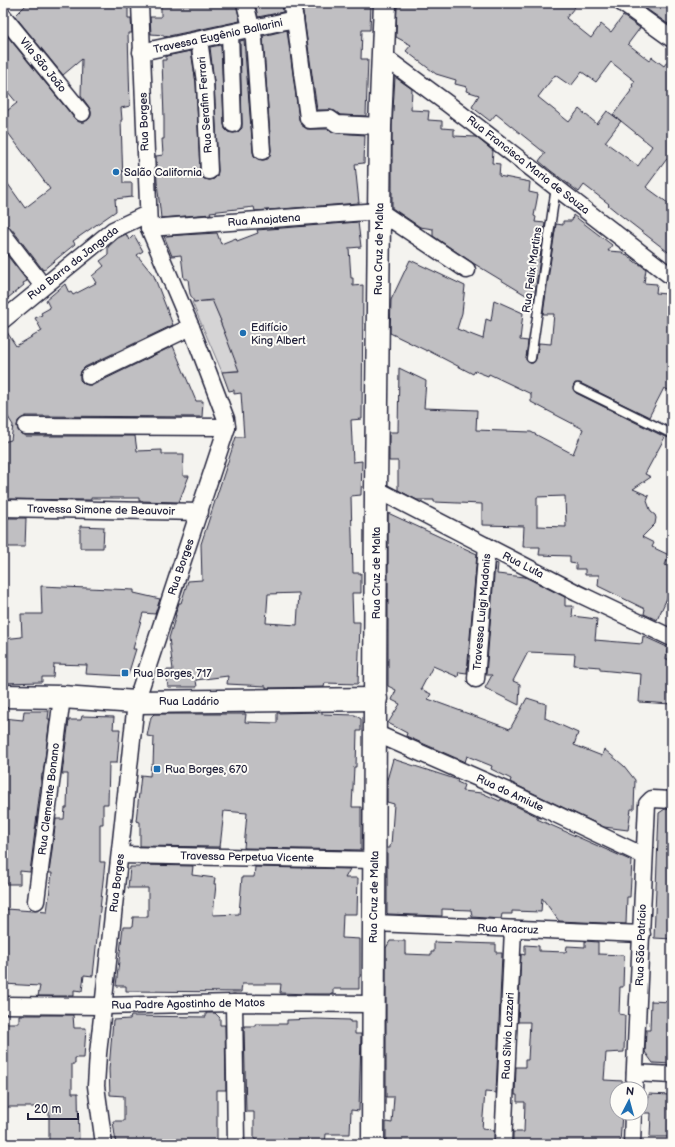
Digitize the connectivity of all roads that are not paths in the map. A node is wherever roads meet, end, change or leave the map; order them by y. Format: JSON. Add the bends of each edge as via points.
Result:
{"nodes":[{"id":1,"x":8,"y":3,"type":"edge"},
{"id":2,"x":140,"y":3,"type":"edge"},
{"id":3,"x":245,"y":3,"type":"edge"},
{"id":4,"x":291,"y":3,"type":"edge"},
{"id":5,"x":385,"y":3,"type":"edge"},
{"id":6,"x":622,"y":3,"type":"edge"},
{"id":7,"x":3,"y":11,"type":"edge"},
{"id":8,"x":3,"y":16,"type":"edge"},
{"id":9,"x":294,"y":19,"type":"junction"},
{"id":10,"x":251,"y":28,"type":"junction"},
{"id":11,"x":230,"y":33,"type":"junction"},
{"id":12,"x":672,"y":39,"type":"edge"},
{"id":13,"x":199,"y":40,"type":"junction"},
{"id":14,"x":141,"y":52,"type":"junction"},
{"id":15,"x":383,"y":56,"type":"junction"},
{"id":16,"x":82,"y":113,"type":"dead end"},
{"id":17,"x":233,"y":124,"type":"dead end"},
{"id":18,"x":380,"y":126,"type":"junction"},
{"id":19,"x":262,"y":151,"type":"dead end"},
{"id":20,"x":209,"y":171,"type":"dead end"},
{"id":21,"x":556,"y":186,"type":"junction"},
{"id":22,"x":379,"y":211,"type":"junction"},
{"id":23,"x":148,"y":221,"type":"junction"},
{"id":24,"x":3,"y":234,"type":"edge"},
{"id":25,"x":467,"y":270,"type":"dead end"},
{"id":26,"x":672,"y":277,"type":"edge"},
{"id":27,"x":43,"y":286,"type":"junction"},
{"id":28,"x":3,"y":320,"type":"edge"},
{"id":29,"x":191,"y":327,"type":"junction"},
{"id":30,"x":531,"y":358,"type":"dead end"},
{"id":31,"x":89,"y":376,"type":"dead end"},
{"id":32,"x":578,"y":388,"type":"dead end"},
{"id":33,"x":26,"y":426,"type":"dead end"},
{"id":34,"x":227,"y":427,"type":"junction"},
{"id":35,"x":672,"y":434,"type":"edge"},
{"id":36,"x":376,"y":489,"type":"junction"},
{"id":37,"x":3,"y":508,"type":"edge"},
{"id":38,"x":200,"y":512,"type":"junction"},
{"id":39,"x":487,"y":546,"type":"junction"},
{"id":40,"x":672,"y":638,"type":"edge"},
{"id":41,"x":476,"y":679,"type":"dead end"},
{"id":42,"x":3,"y":696,"type":"edge"},
{"id":43,"x":62,"y":697,"type":"junction"},
{"id":44,"x":376,"y":700,"type":"junction"},
{"id":45,"x":136,"y":702,"type":"junction"},
{"id":46,"x":375,"y":733,"type":"junction"},
{"id":47,"x":672,"y":800,"type":"edge"},
{"id":48,"x":120,"y":855,"type":"junction"},
{"id":49,"x":644,"y":856,"type":"junction"},
{"id":50,"x":374,"y":860,"type":"junction"},
{"id":51,"x":36,"y":901,"type":"dead end"},
{"id":52,"x":374,"y":923,"type":"junction"},
{"id":53,"x":513,"y":929,"type":"junction"},
{"id":54,"x":642,"y":934,"type":"junction"},
{"id":55,"x":234,"y":1003,"type":"junction"},
{"id":56,"x":373,"y":1004,"type":"junction"},
{"id":57,"x":3,"y":1005,"type":"edge"},
{"id":58,"x":102,"y":1006,"type":"junction"},
{"id":59,"x":635,"y":1073,"type":"junction"},
{"id":60,"x":672,"y":1075,"type":"edge"},
{"id":61,"x":634,"y":1081,"type":"edge"},
{"id":62,"x":633,"y":1121,"type":"edge"},
{"id":63,"x":104,"y":1144,"type":"edge"},
{"id":64,"x":236,"y":1144,"type":"edge"},
{"id":65,"x":373,"y":1144,"type":"edge"},
{"id":66,"x":503,"y":1144,"type":"edge"},
{"id":67,"x":632,"y":1144,"type":"edge"}],
"edges":[{"from":1,"to":7,"type":"street"},
{"from":2,"to":14,"type":"street","name":"Rua Borges"},
{"from":3,"to":10,"type":"street"},
{"from":4,"to":9,"type":"street"},
{"from":5,"to":15,"type":"street","name":"Rua Cruz de Malta"},
{"from":6,"to":12,"type":"street"},
{"from":8,"to":16,"type":"street","name":"Vila São João"},
{"from":9,"to":10,"type":"street","name":"Travessa Eugênio Ballarini"},
{"from":9,"to":18,"type":"street","via":[[308,118],[330,119],[336,124]]},
{"from":10,"to":11,"type":"street","name":"Travessa Eugênio Ballarini"},
{"from":10,"to":19,"type":"street","via":[[254,39]]},
{"from":11,"to":13,"type":"street","name":"Travessa Eugênio Ballarini"},
{"from":11,"to":17,"type":"street"},
{"from":13,"to":14,"type":"street","name":"Travessa Eugênio Ballarini"},
{"from":13,"to":20,"type":"street","name":"Rua Serafim Ferrari","via":[[205,82]]},
{"from":14,"to":23,"type":"street","name":"Rua Borges"},
{"from":15,"to":18,"type":"street","name":"Rua Cruz de Malta"},
{"from":15,"to":21,"type":"street","name":"Rua Francisca Maria de Souza"},
{"from":18,"to":22,"type":"street","name":"Rua Cruz de Malta"},
{"from":21,"to":26,"type":"street","name":"Rua Francisca Maria de Souza"},
{"from":21,"to":30,"type":"lane","name":"Rua Felix Martins"},
{"from":22,"to":23,"type":"street","name":"Rua Anajatena"},
{"from":22,"to":25,"type":"street"},
{"from":22,"to":36,"type":"street","name":"Rua Cruz de Malta"},
{"from":23,"to":27,"type":"street","name":"Rua Barra da Jangada","via":[[113,230]]},
{"from":23,"to":29,"type":"street","name":"Rua Borges"},
{"from":24,"to":27,"type":"street"},
{"from":27,"to":28,"type":"street","name":"Rua Barra da Jangada"},
{"from":29,"to":31,"type":"street"},
{"from":29,"to":34,"type":"street","name":"Rua Borges"},
{"from":32,"to":35,"type":"lane"},
{"from":33,"to":34,"type":"street"},
{"from":34,"to":38,"type":"street","name":"Rua Borges"},
{"from":36,"to":39,"type":"street","name":"Rua Luta"},
{"from":36,"to":44,"type":"street","name":"Rua Cruz de Malta"},
{"from":37,"to":38,"type":"street","name":"Travessa Simone de Beauvoir"},
{"from":38,"to":45,"type":"street","name":"Rua Borges"},
{"from":39,"to":40,"type":"street","name":"Rua Luta","via":[[577,593]]},
{"from":39,"to":41,"type":"street","name":"Travessa Luigi Madonis"},
{"from":42,"to":43,"type":"street","name":"Rua Ladário"},
{"from":43,"to":45,"type":"street","name":"Rua Ladário"},
{"from":43,"to":51,"type":"street","name":"Rua Clemente Bonano"},
{"from":44,"to":45,"type":"street","name":"Rua Ladário"},
{"from":44,"to":46,"type":"street","name":"Rua Cruz de Malta"},
{"from":45,"to":48,"type":"street","name":"Rua Borges"},
{"from":46,"to":49,"type":"street","name":"Rua do Amiute","via":[[505,790]]},
{"from":46,"to":50,"type":"street","name":"Rua Cruz de Malta"},
{"from":47,"to":49,"type":"street","name":"Rua São Patrício","via":[[652,799],[647,804]]},
{"from":48,"to":50,"type":"street","name":"Travessa Perpetua Vicente"},
{"from":48,"to":58,"type":"street","name":"Rua Borges"},
{"from":49,"to":54,"type":"street","name":"Rua São Patrício"},
{"from":50,"to":52,"type":"street","name":"Rua Cruz de Malta"},
{"from":52,"to":53,"type":"street","name":"Rua Aracruz"},
{"from":52,"to":56,"type":"street","name":"Rua Cruz de Malta"},
{"from":53,"to":54,"type":"street","name":"Rua Aracruz"},
{"from":53,"to":66,"type":"street","name":"Rua Silvio Lazzari"},
{"from":54,"to":59,"type":"street","name":"Rua São Patrício"},
{"from":55,"to":56,"type":"street","name":"Rua Padre Agostinho de Matos"},
{"from":55,"to":58,"type":"street","name":"Rua Padre Agostinho de Matos"},
{"from":55,"to":64,"type":"street"},
{"from":56,"to":65,"type":"street","name":"Rua Cruz de Malta"},
{"from":57,"to":58,"type":"street","name":"Rua Padre Agostinho de Matos"},
{"from":58,"to":63,"type":"street","name":"Rua Borges","via":[[96,1086]]},
{"from":59,"to":60,"type":"street"},
{"from":59,"to":61,"type":"street","name":"Rua São Patrício"},
{"from":62,"to":67,"type":"street"}]}
